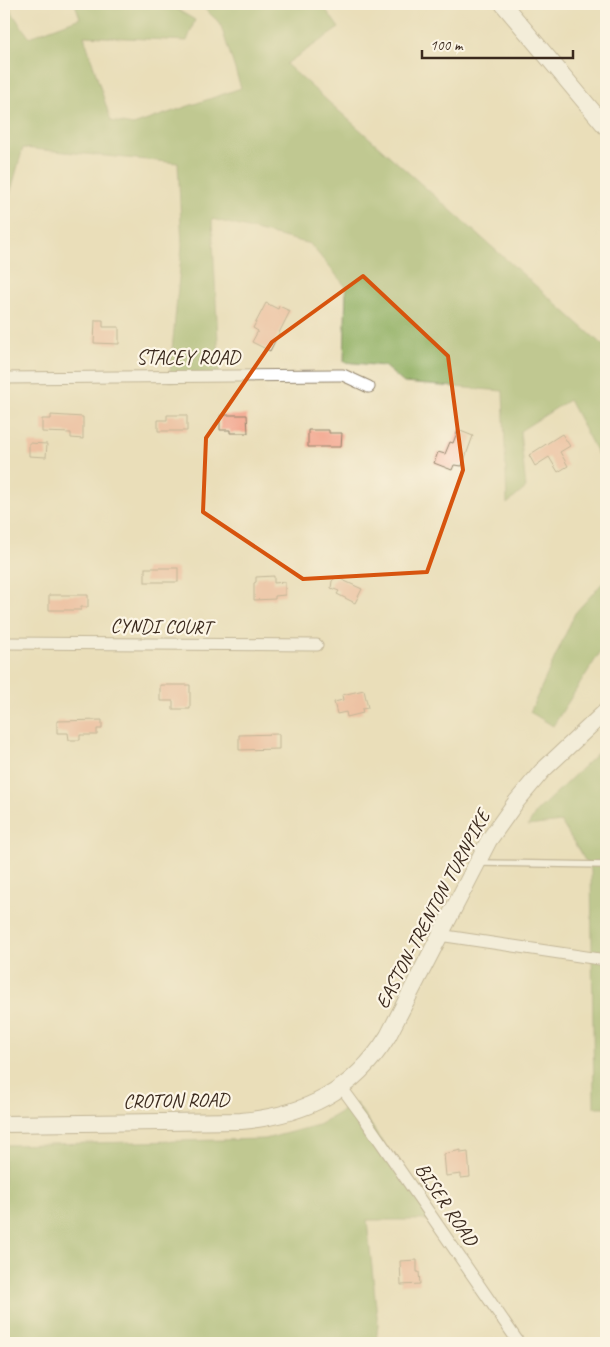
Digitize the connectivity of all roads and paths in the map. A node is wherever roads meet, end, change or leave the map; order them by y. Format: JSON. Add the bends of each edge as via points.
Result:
{"nodes":[{"id":1,"x":503,"y":4,"type":"edge"},
{"id":2,"x":606,"y":127,"type":"edge"},
{"id":3,"x":4,"y":378,"type":"edge"},
{"id":4,"x":369,"y":387,"type":"dead end"},
{"id":5,"x":4,"y":643,"type":"edge"},
{"id":6,"x":318,"y":645,"type":"dead end"},
{"id":7,"x":606,"y":712,"type":"edge"},
{"id":8,"x":477,"y":863,"type":"junction"},
{"id":9,"x":606,"y":866,"type":"edge"},
{"id":10,"x":440,"y":935,"type":"junction"},
{"id":11,"x":606,"y":960,"type":"edge"},
{"id":12,"x":342,"y":1088,"type":"junction"},
{"id":13,"x":4,"y":1124,"type":"edge"},
{"id":14,"x":519,"y":1343,"type":"edge"}],
"edges":[{"from":1,"to":2,"type":"main road"},
{"from":3,"to":4,"type":"street","name":"STACEY ROAD","via":[[343,375]]},
{"from":5,"to":6,"type":"street","name":"CYNDI COURT"},
{"from":7,"to":8,"type":"main road","name":"EASTON-TRENTON TURNPIKE","via":[[537,776],[497,828]]},
{"from":8,"to":9,"type":"lane"},
{"from":8,"to":10,"type":"main road","name":"EASTON-TRENTON TURNPIKE"},
{"from":10,"to":11,"type":"street"},
{"from":10,"to":12,"type":"main road","name":"EASTON-TRENTON TURNPIKE","via":[[376,1055]]},
{"from":12,"to":13,"type":"main road","name":"CROTON ROAD","via":[[300,1109],[255,1119]]},
{"from":12,"to":14,"type":"street","name":"BISER ROAD"}]}
